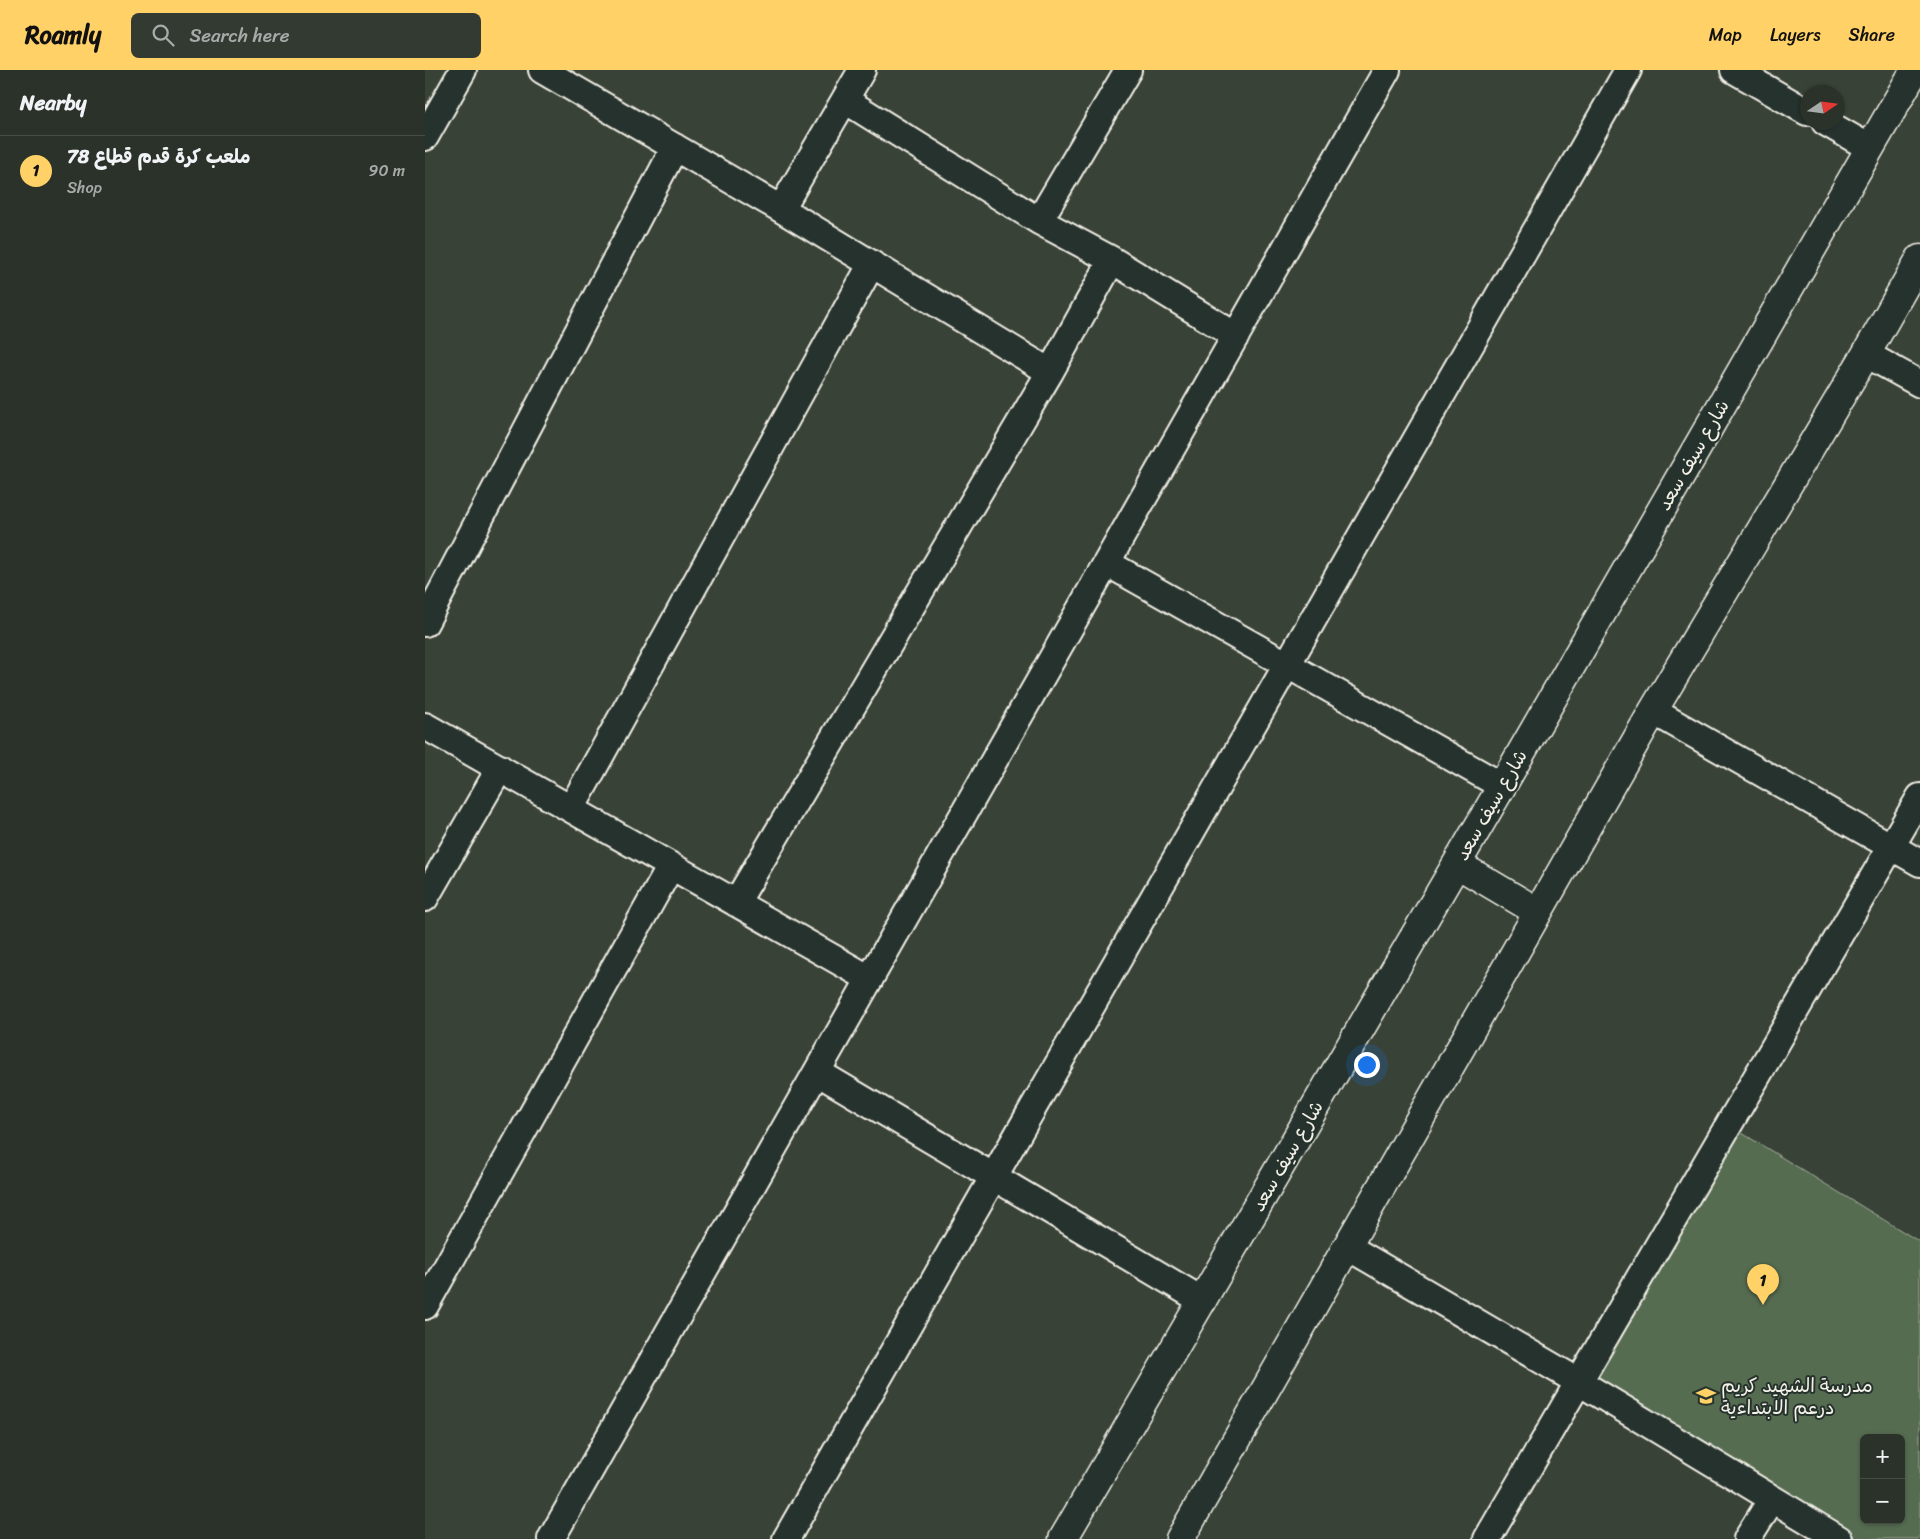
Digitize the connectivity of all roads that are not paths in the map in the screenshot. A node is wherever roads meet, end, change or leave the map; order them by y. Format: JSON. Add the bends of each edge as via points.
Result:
{"nodes":[{"id":1,"x":463,"y":70,"type":"edge"},
{"id":2,"x":542,"y":70,"type":"edge"},
{"id":3,"x":862,"y":70,"type":"edge"},
{"id":4,"x":1128,"y":70,"type":"edge"},
{"id":5,"x":1387,"y":70,"type":"edge"},
{"id":6,"x":1628,"y":70,"type":"edge"},
{"id":7,"x":1734,"y":70,"type":"edge"},
{"id":8,"x":1915,"y":70,"type":"edge"},
{"id":9,"x":845,"y":100,"type":"junction"},
{"id":10,"x":1800,"y":108,"type":"edge"},
{"id":11,"x":1839,"y":130,"type":"edge"},
{"id":12,"x":425,"y":137,"type":"edge"},
{"id":13,"x":675,"y":147,"type":"junction"},
{"id":14,"x":1870,"y":148,"type":"junction"},
{"id":15,"x":781,"y":209,"type":"junction"},
{"id":16,"x":1039,"y":221,"type":"junction"},
{"id":17,"x":1920,"y":259,"type":"edge"},
{"id":18,"x":1112,"y":260,"type":"junction"},
{"id":19,"x":871,"y":265,"type":"junction"},
{"id":20,"x":1236,"y":336,"type":"junction"},
{"id":21,"x":1866,"y":354,"type":"junction"},
{"id":22,"x":1050,"y":372,"type":"junction"},
{"id":23,"x":1920,"y":384,"type":"edge"},
{"id":24,"x":1107,"y":563,"type":"junction"},
{"id":25,"x":425,"y":623,"type":"edge"},
{"id":26,"x":1287,"y":665,"type":"junction"},
{"id":27,"x":1653,"y":710,"type":"junction"},
{"id":28,"x":425,"y":726,"type":"edge"},
{"id":29,"x":500,"y":768,"type":"junction"},
{"id":30,"x":1502,"y":786,"type":"junction"},
{"id":31,"x":1920,"y":797,"type":"edge"},
{"id":32,"x":571,"y":809,"type":"junction"},
{"id":33,"x":1891,"y":846,"type":"junction"},
{"id":34,"x":1920,"y":863,"type":"edge"},
{"id":35,"x":1457,"y":864,"type":"junction"},
{"id":36,"x":671,"y":866,"type":"junction"},
{"id":37,"x":425,"y":898,"type":"edge"},
{"id":38,"x":736,"y":903,"type":"junction"},
{"id":39,"x":1538,"y":912,"type":"junction"},
{"id":40,"x":870,"y":979,"type":"junction"},
{"id":41,"x":817,"y":1072,"type":"junction"},
{"id":42,"x":994,"y":1176,"type":"junction"},
{"id":43,"x":1348,"y":1247,"type":"junction"},
{"id":44,"x":1203,"y":1301,"type":"junction"},
{"id":45,"x":425,"y":1306,"type":"edge"},
{"id":46,"x":1579,"y":1382,"type":"junction"},
{"id":47,"x":1772,"y":1498,"type":"junction"},
{"id":48,"x":551,"y":1539,"type":"edge"},
{"id":49,"x":786,"y":1539,"type":"edge"},
{"id":50,"x":1063,"y":1539,"type":"edge"},
{"id":51,"x":1180,"y":1539,"type":"edge"},
{"id":52,"x":1487,"y":1539,"type":"edge"},
{"id":53,"x":1747,"y":1539,"type":"edge"},
{"id":54,"x":1839,"y":1539,"type":"edge"}],
"edges":[{"from":1,"to":12,"type":"street"},
{"from":2,"to":13,"type":"street"},
{"from":3,"to":9,"type":"street"},
{"from":4,"to":16,"type":"street"},
{"from":5,"to":20,"type":"street"},
{"from":6,"to":26,"type":"street"},
{"from":7,"to":10,"type":"street"},
{"from":8,"to":14,"type":"street","name":"شارع سيف سعد"},
{"from":9,"to":15,"type":"street"},
{"from":9,"to":16,"type":"street"},
{"from":11,"to":14,"type":"street"},
{"from":13,"to":15,"type":"street"},
{"from":13,"to":25,"type":"street"},
{"from":14,"to":30,"type":"street","name":"شارع سيف سعد"},
{"from":15,"to":19,"type":"street"},
{"from":16,"to":18,"type":"street"},
{"from":17,"to":21,"type":"street"},
{"from":18,"to":20,"type":"street"},
{"from":18,"to":22,"type":"street"},
{"from":19,"to":22,"type":"street"},
{"from":19,"to":32,"type":"street"},
{"from":20,"to":24,"type":"street"},
{"from":21,"to":23,"type":"street"},
{"from":21,"to":27,"type":"street"},
{"from":22,"to":38,"type":"street"},
{"from":24,"to":26,"type":"street"},
{"from":24,"to":40,"type":"street"},
{"from":26,"to":30,"type":"street"},
{"from":26,"to":42,"type":"street"},
{"from":27,"to":33,"type":"street"},
{"from":27,"to":39,"type":"street"},
{"from":28,"to":29,"type":"street"},
{"from":29,"to":32,"type":"street"},
{"from":29,"to":37,"type":"street"},
{"from":30,"to":35,"type":"street","name":"شارع سيف سعد"},
{"from":31,"to":33,"type":"street"},
{"from":32,"to":36,"type":"street"},
{"from":33,"to":34,"type":"street"},
{"from":33,"to":46,"type":"street"},
{"from":35,"to":39,"type":"street"},
{"from":35,"to":44,"type":"street","name":"شارع سيف سعد"},
{"from":36,"to":38,"type":"street"},
{"from":36,"to":45,"type":"street"},
{"from":38,"to":40,"type":"street"},
{"from":39,"to":43,"type":"street"},
{"from":40,"to":41,"type":"street"},
{"from":41,"to":42,"type":"street"},
{"from":41,"to":48,"type":"street"},
{"from":42,"to":44,"type":"street"},
{"from":42,"to":49,"type":"street"},
{"from":43,"to":46,"type":"street"},
{"from":43,"to":51,"type":"street"},
{"from":44,"to":50,"type":"street","name":"شارع سيف سعد"},
{"from":46,"to":47,"type":"street"},
{"from":46,"to":52,"type":"street"},
{"from":47,"to":53,"type":"street"},
{"from":47,"to":54,"type":"street"}]}
